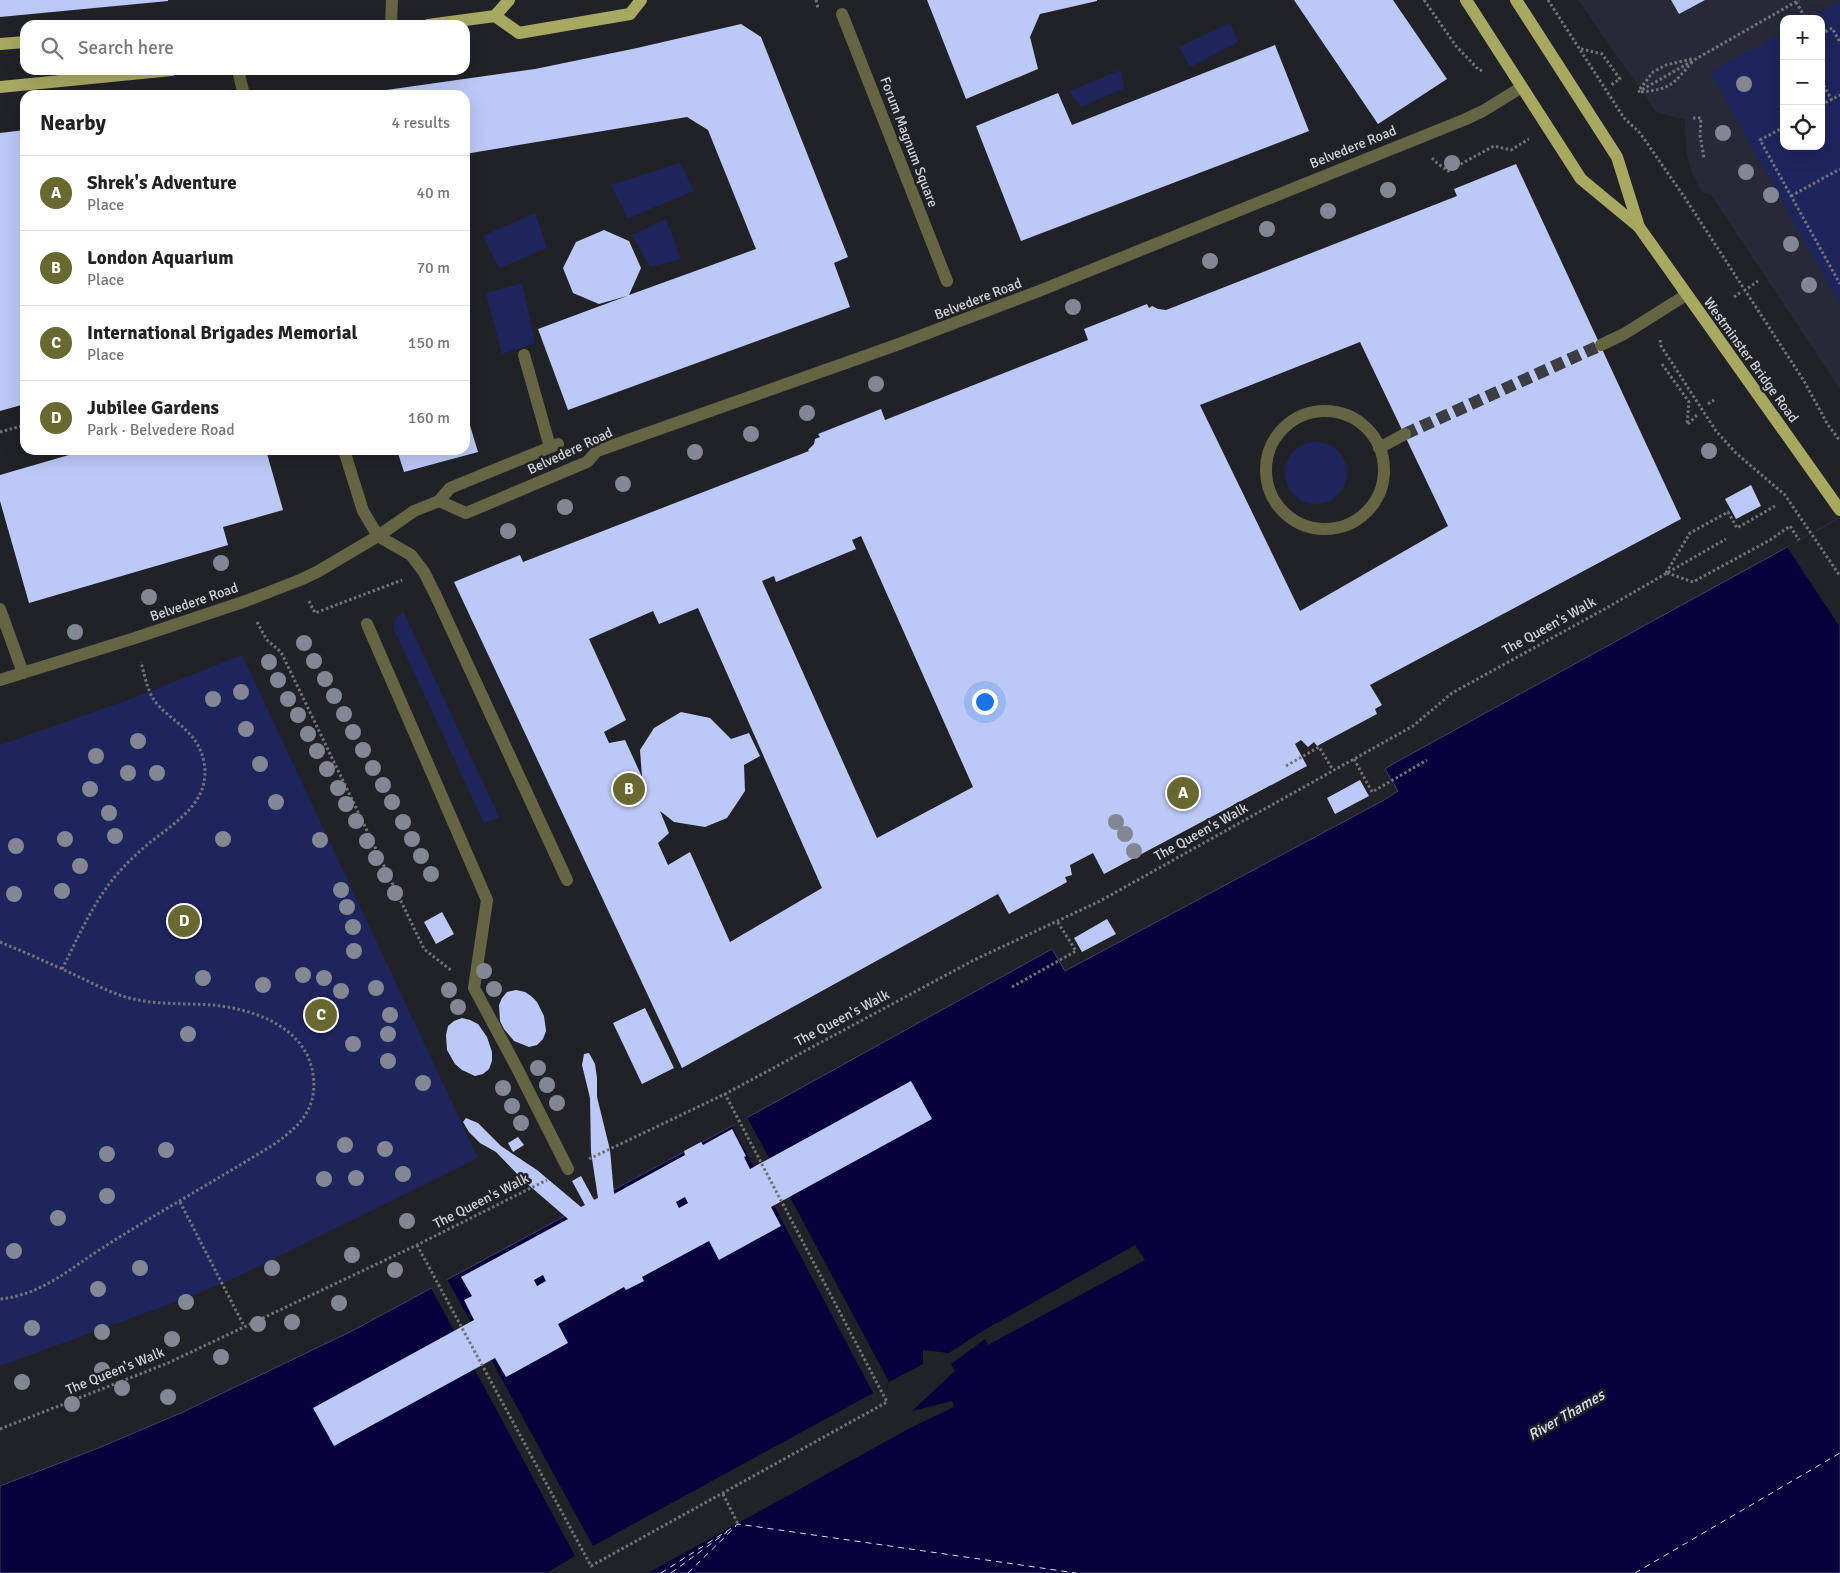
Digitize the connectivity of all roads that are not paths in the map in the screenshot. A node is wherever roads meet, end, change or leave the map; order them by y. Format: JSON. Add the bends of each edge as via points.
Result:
{"nodes":[{"id":1,"x":392,"y":0,"type":"edge"},
{"id":2,"x":509,"y":0,"type":"edge"},
{"id":3,"x":641,"y":0,"type":"edge"},
{"id":4,"x":1466,"y":0,"type":"edge"},
{"id":5,"x":1516,"y":0,"type":"edge"},
{"id":6,"x":842,"y":14,"type":"dead end"},
{"id":7,"x":495,"y":16,"type":"junction"},
{"id":8,"x":391,"y":20,"type":"edge"},
{"id":9,"x":465,"y":20,"type":"edge"},
{"id":10,"x":20,"y":42,"type":"edge"},
{"id":11,"x":0,"y":44,"type":"edge"},
{"id":12,"x":121,"y":75,"type":"edge"},
{"id":13,"x":239,"y":75,"type":"edge"},
{"id":14,"x":0,"y":87,"type":"edge"},
{"id":15,"x":1522,"y":87,"type":"junction"},
{"id":16,"x":243,"y":90,"type":"edge"},
{"id":17,"x":1639,"y":227,"type":"junction"},
{"id":18,"x":947,"y":281,"type":"dead end"},
{"id":19,"x":1686,"y":295,"type":"junction"},
{"id":20,"x":1601,"y":345,"type":"tunnel mouth"},
{"id":21,"x":524,"y":355,"type":"dead end"},
{"id":22,"x":1405,"y":434,"type":"tunnel mouth"},
{"id":23,"x":1379,"y":448,"type":"junction"},
{"id":24,"x":346,"y":455,"type":"edge"},
{"id":25,"x":439,"y":501,"type":"junction"},
{"id":26,"x":1840,"y":510,"type":"edge"},
{"id":27,"x":378,"y":536,"type":"junction"},
{"id":28,"x":0,"y":609,"type":"edge"},
{"id":29,"x":367,"y":624,"type":"dead end"},
{"id":30,"x":23,"y":673,"type":"junction"},
{"id":31,"x":0,"y":680,"type":"edge"},
{"id":32,"x":567,"y":880,"type":"dead end"},
{"id":33,"x":568,"y":1170,"type":"road end"}],
"edges":[{"from":1,"to":8,"type":"street"},
{"from":2,"to":7,"type":"main road"},
{"from":3,"to":7,"type":"main road","via":[[630,14],[519,33]]},
{"from":4,"to":15,"type":"main road","name":"Westminster Bridge Road"},
{"from":5,"to":17,"type":"main road","name":"Westminster Bridge Road","via":[[1617,157]]},
{"from":6,"to":18,"type":"street","name":"Forum Magnum Square"},
{"from":7,"to":9,"type":"main road"},
{"from":10,"to":11,"type":"main road"},
{"from":12,"to":14,"type":"main road"},
{"from":13,"to":16,"type":"street"},
{"from":15,"to":17,"type":"main road","name":"Westminster Bridge Road","via":[[1582,179]]},
{"from":15,"to":25,"type":"street","name":"Belvedere Road","via":[[1466,119],[1039,292],[597,451],[587,462],[466,513]]},
{"from":17,"to":19,"type":"main road","name":"Westminster Bridge Road"},
{"from":19,"to":20,"type":"street"},
{"from":19,"to":26,"type":"main road","name":"Westminster Bridge Road"},
{"from":21,"to":25,"type":"street","name":"Belvedere Road","via":[[554,446],[450,488]]},
{"from":22,"to":23,"type":"street"},
{"from":23,"to":23,"type":"street","via":[[1360,422],[1345,414],[1324,411],[1304,414],[1282,430],[1270,447],[1266,467],[1268,488],[1278,506],[1304,525],[1327,529],[1347,526],[1366,514],[1378,497],[1384,477]]},
{"from":24,"to":27,"type":"street","via":[[363,510]]},
{"from":25,"to":27,"type":"street","name":"Belvedere Road","via":[[414,511]]},
{"from":27,"to":30,"type":"street","name":"Belvedere Road","via":[[317,572],[246,601]]},
{"from":27,"to":32,"type":"street","via":[[410,556],[424,572]]},
{"from":28,"to":30,"type":"street"},
{"from":29,"to":33,"type":"street","via":[[488,900],[474,988]]},
{"from":30,"to":31,"type":"street","name":"Belvedere Road"}]}
